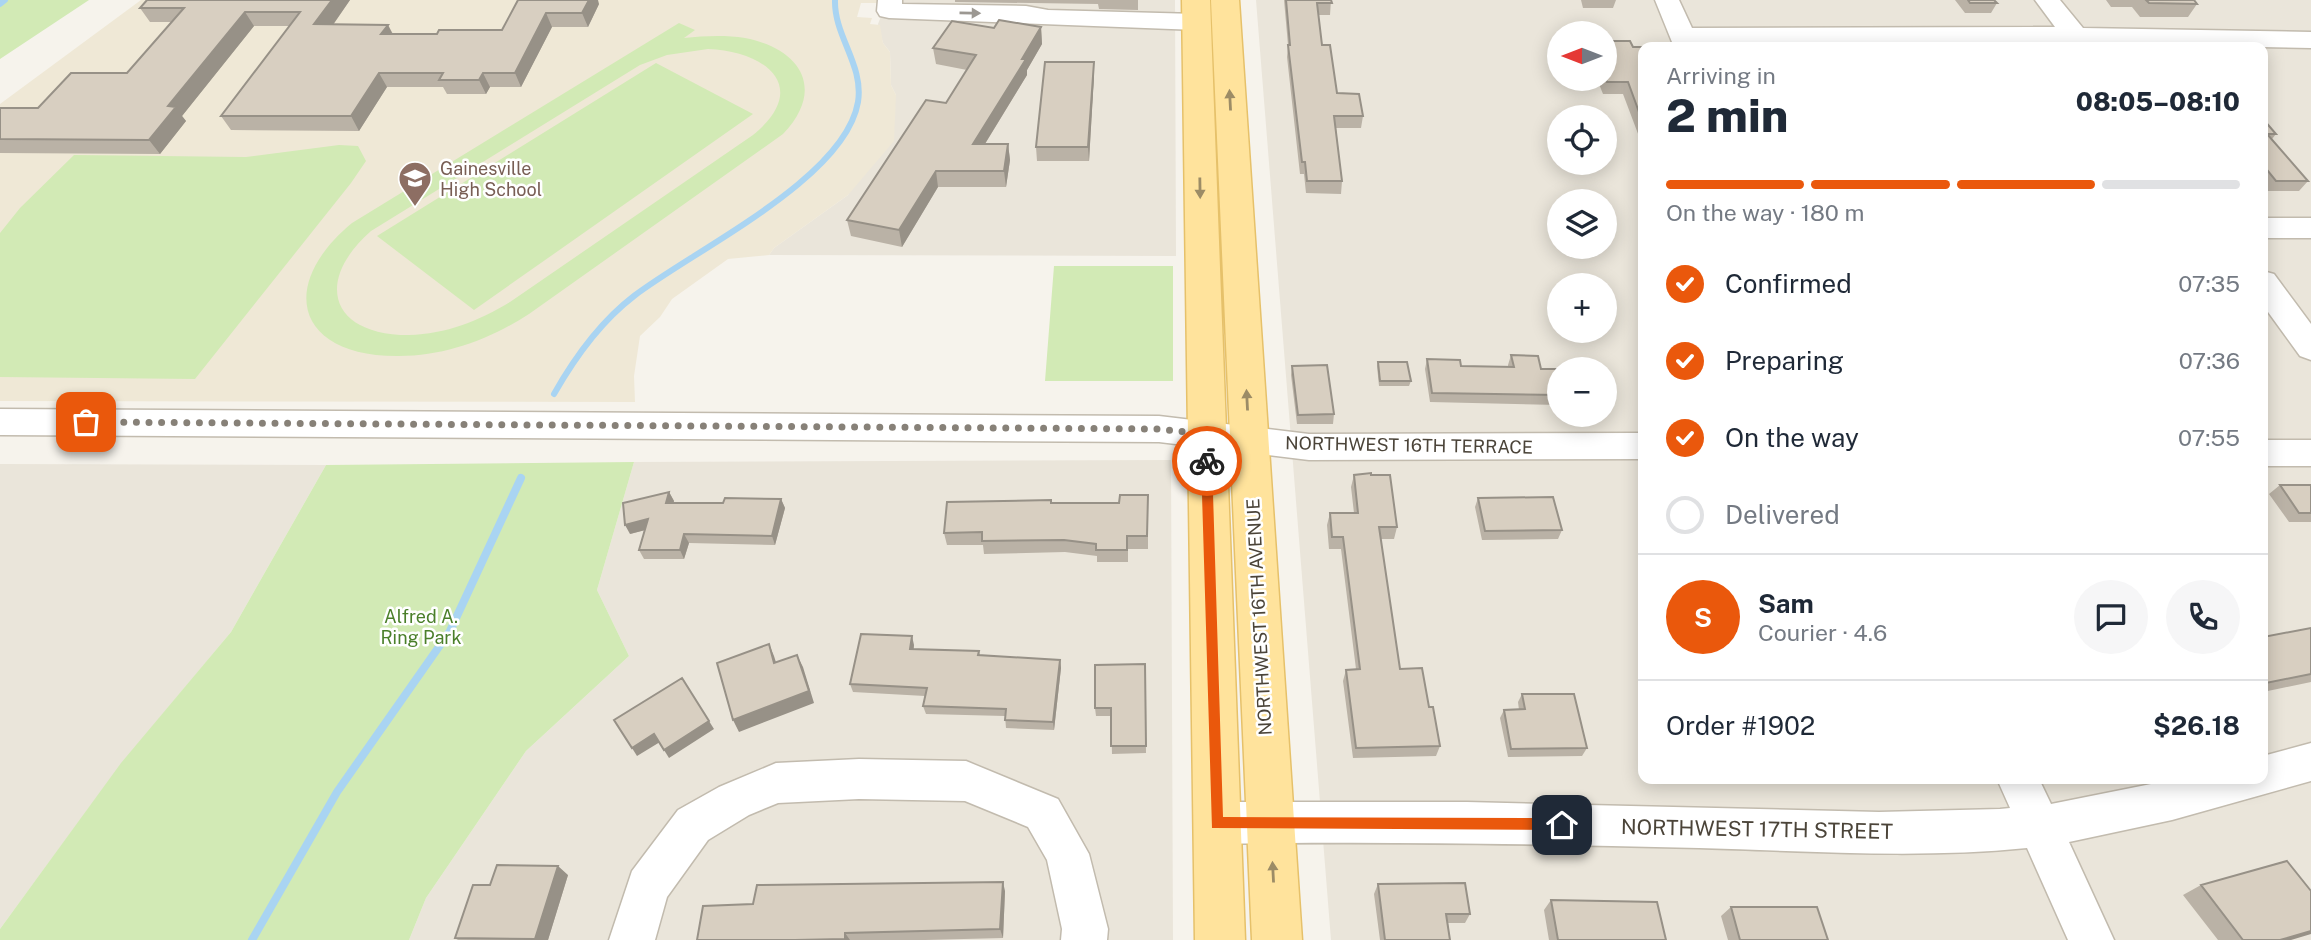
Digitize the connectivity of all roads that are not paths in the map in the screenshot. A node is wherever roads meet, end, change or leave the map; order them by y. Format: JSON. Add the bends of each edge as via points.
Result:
{"nodes":[{"id":1,"x":890,"y":0,"type":"edge"},
{"id":2,"x":1667,"y":0,"type":"edge"},
{"id":3,"x":2047,"y":0,"type":"edge"},
{"id":4,"x":1158,"y":10,"type":"edge"},
{"id":5,"x":1211,"y":12,"type":"edge"},
{"id":6,"x":2311,"y":40,"type":"edge"},
{"id":7,"x":2079,"y":41,"type":"edge"},
{"id":8,"x":1685,"y":42,"type":"edge"},
{"id":9,"x":1216,"y":147,"type":"junction"},
{"id":10,"x":2268,"y":228,"type":"edge"},
{"id":11,"x":2311,"y":228,"type":"edge"},
{"id":12,"x":2268,"y":289,"type":"edge"},
{"id":13,"x":2311,"y":348,"type":"edge"},
{"id":14,"x":0,"y":422,"type":"edge"},
{"id":15,"x":1206,"y":434,"type":"junction"},
{"id":16,"x":1249,"y":439,"type":"junction"},
{"id":17,"x":1638,"y":446,"type":"edge"},
{"id":18,"x":2268,"y":453,"type":"edge"},
{"id":19,"x":2311,"y":453,"type":"edge"},
{"id":20,"x":2311,"y":762,"type":"edge"},
{"id":21,"x":2268,"y":774,"type":"edge"},
{"id":22,"x":2020,"y":784,"type":"edge"},
{"id":23,"x":2232,"y":784,"type":"edge"},
{"id":24,"x":1270,"y":822,"type":"junction"},
{"id":25,"x":1216,"y":823,"type":"junction"},
{"id":26,"x":2040,"y":826,"type":"junction"},
{"id":27,"x":632,"y":940,"type":"edge"},
{"id":28,"x":1084,"y":940,"type":"edge"},
{"id":29,"x":1220,"y":940,"type":"edge"},
{"id":30,"x":1277,"y":940,"type":"edge"},
{"id":31,"x":2091,"y":940,"type":"edge"}],
"edges":[{"from":1,"to":4,"type":"street","one_way":true,"via":[[889,11],[1048,18]]},
{"from":2,"to":8,"type":"street"},
{"from":3,"to":7,"type":"street"},
{"from":4,"to":5,"type":"street"},
{"from":5,"to":9,"type":"main road","name":"NORTHWEST 16TH AVENUE"},
{"from":6,"to":7,"type":"street"},
{"from":7,"to":8,"type":"street"},
{"from":9,"to":15,"type":"main road","name":"NORTHWEST 16TH AVENUE","one_way":true},
{"from":16,"to":9,"type":"main road","name":"NORTHWEST 16TH AVENUE","one_way":true},
{"from":10,"to":11,"type":"street"},
{"from":12,"to":13,"type":"street"},
{"from":14,"to":15,"type":"street","name":"NORTHWEST 16TH TERRACE","via":[[1158,429]]},
{"from":15,"to":16,"type":"street","name":"NORTHWEST 16TH TERRACE"},
{"from":15,"to":25,"type":"main road","name":"NORTHWEST 16TH AVENUE"},
{"from":16,"to":17,"type":"street","name":"NORTHWEST 16TH TERRACE","via":[[1309,447]]},
{"from":16,"to":24,"type":"main road","name":"NORTHWEST 16TH AVENUE"},
{"from":18,"to":19,"type":"street"},
{"from":20,"to":21,"type":"street"},
{"from":22,"to":26,"type":"street"},
{"from":23,"to":26,"type":"street","name":"NORTHWEST 17TH STREET","via":[[2130,812]]},
{"from":24,"to":25,"type":"street","name":"NORTHWEST 17TH STREET"},
{"from":24,"to":26,"type":"street","name":"NORTHWEST 17TH STREET","via":[[1952,834]]},
{"from":30,"to":24,"type":"main road","name":"NORTHWEST 16TH AVENUE","one_way":true},
{"from":25,"to":29,"type":"main road","name":"NORTHWEST 16TH AVENUE"},
{"from":26,"to":31,"type":"street"},
{"from":27,"to":28,"type":"street","via":[[648,886],[692,825],[776,783],[859,779],[965,781],[1043,813],[1067,854]]}]}
